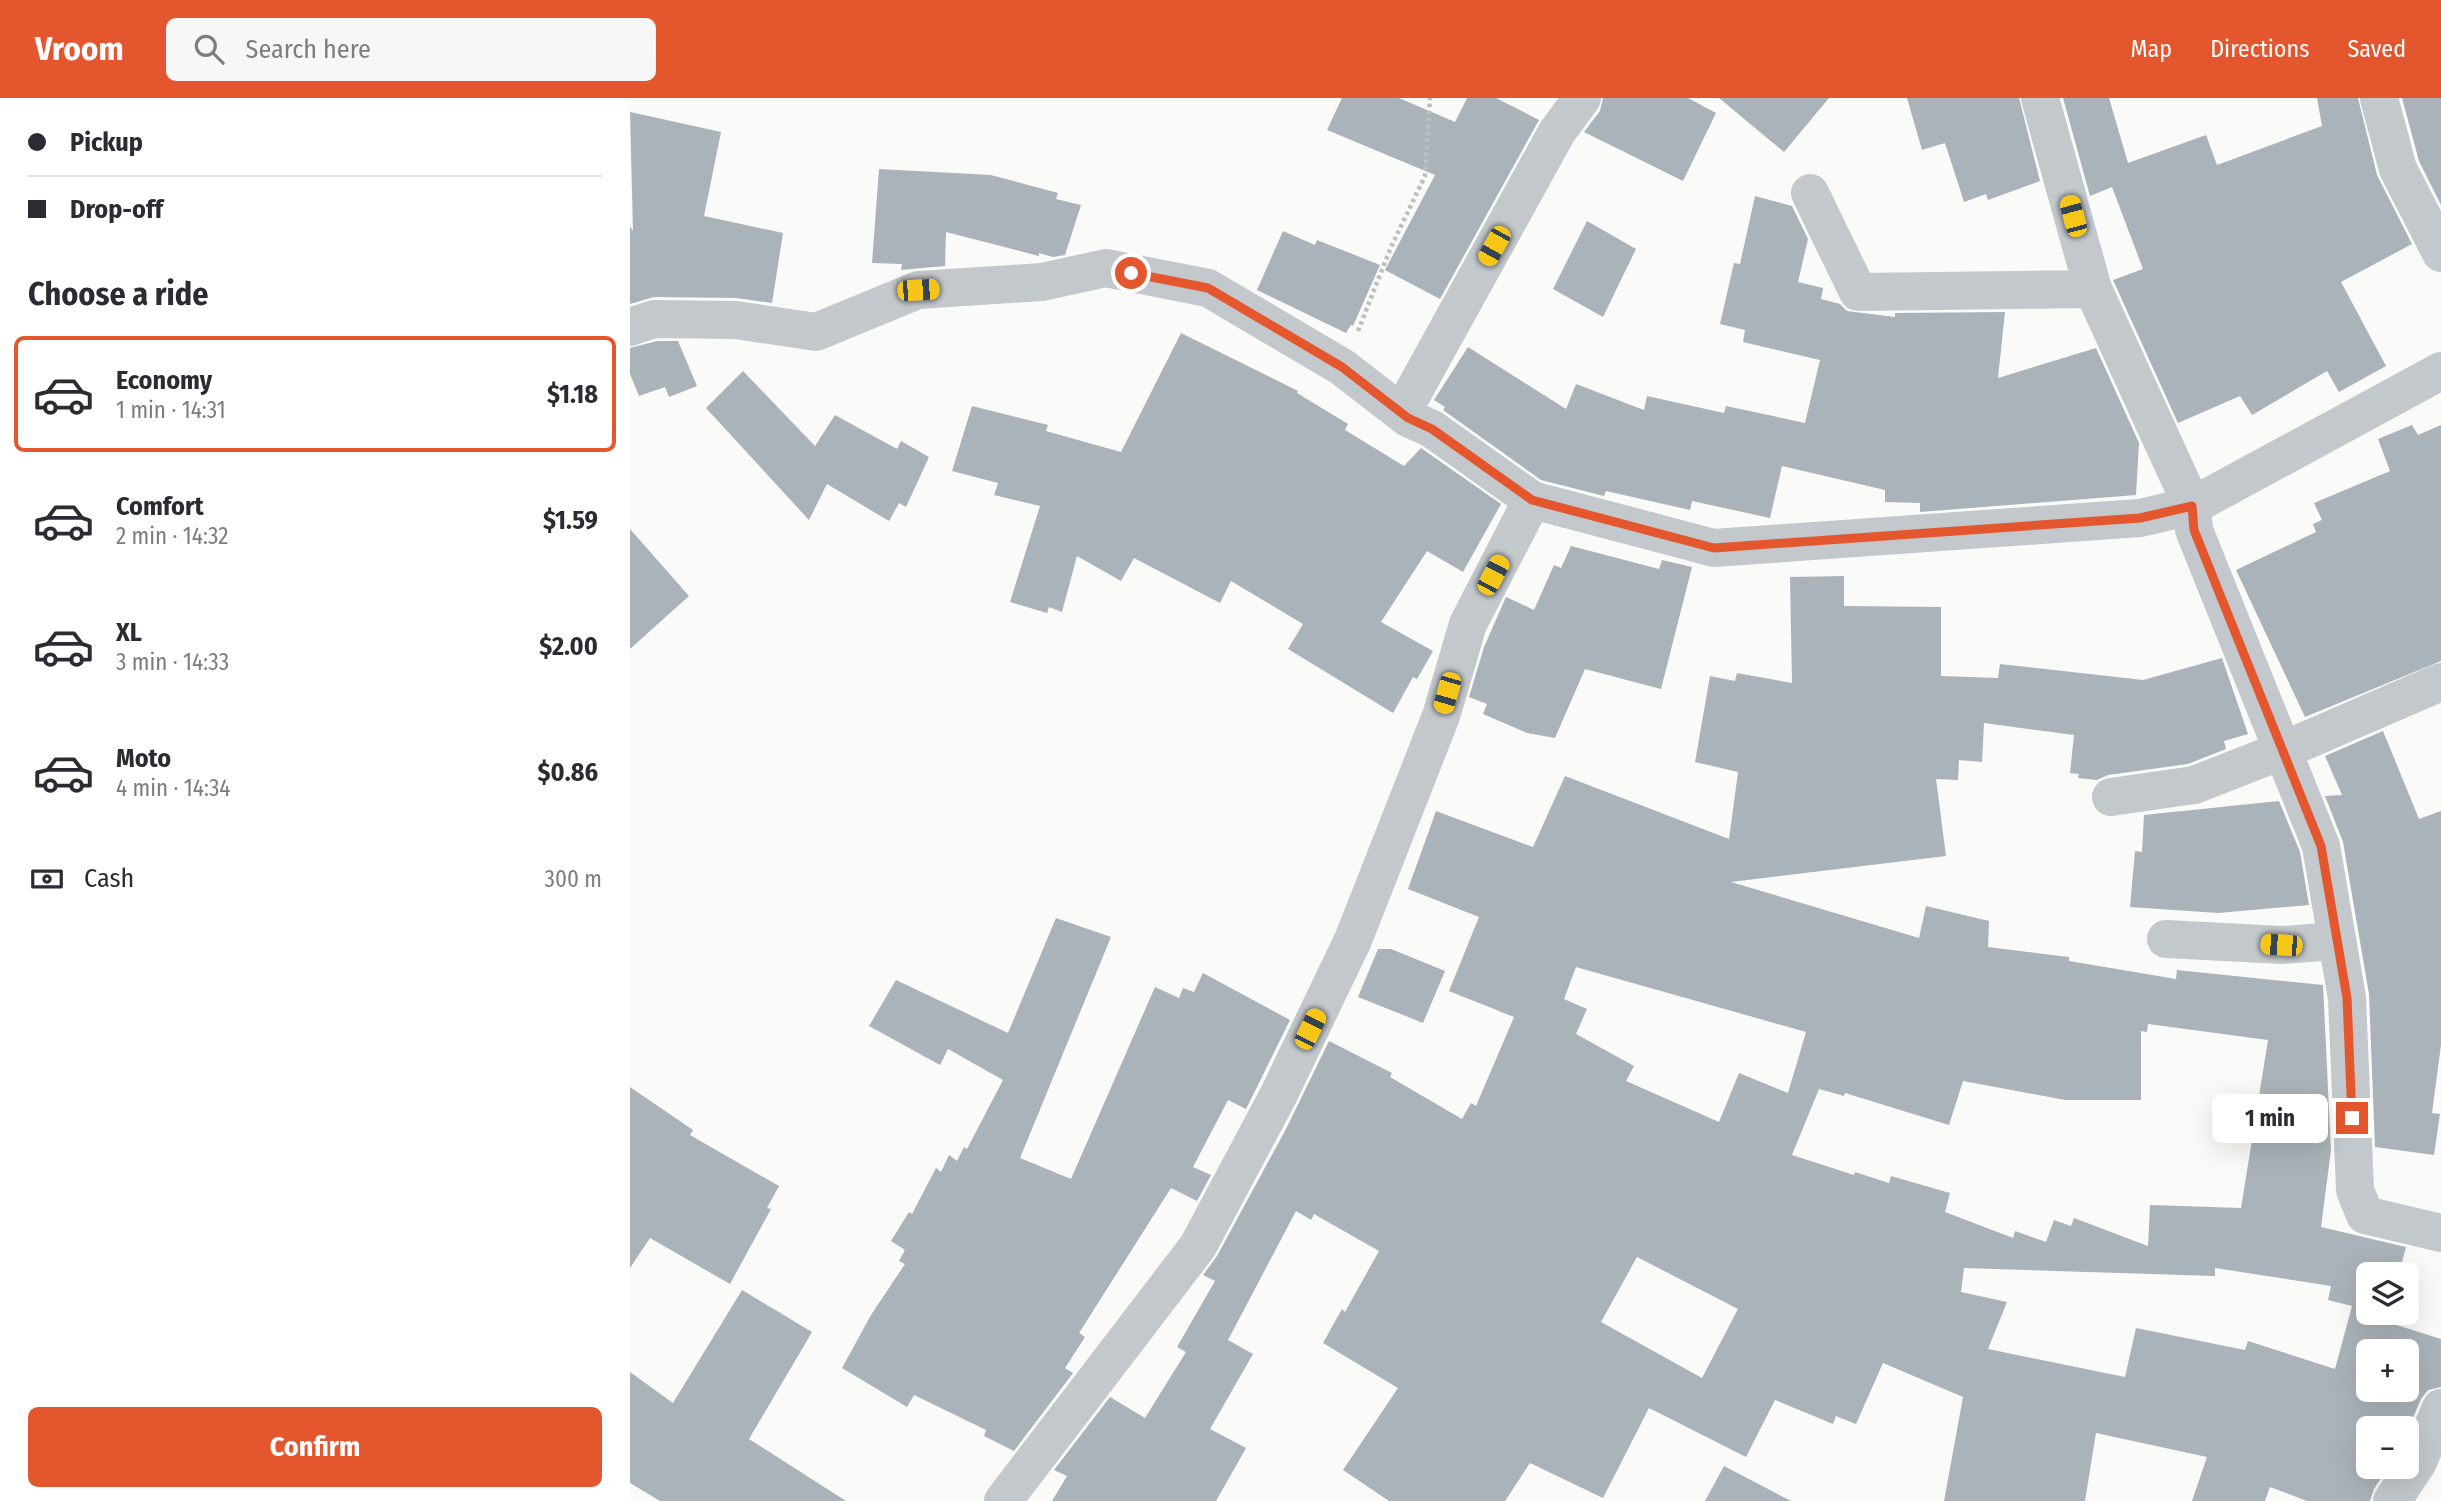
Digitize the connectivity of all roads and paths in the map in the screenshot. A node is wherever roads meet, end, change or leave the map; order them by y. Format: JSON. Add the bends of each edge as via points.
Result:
{"nodes":[{"id":1,"x":1430,"y":98,"type":"edge"},
{"id":2,"x":1582,"y":98,"type":"edge"},
{"id":3,"x":2040,"y":98,"type":"edge"},
{"id":4,"x":2379,"y":98,"type":"edge"},
{"id":5,"x":1810,"y":193,"type":"dead end"},
{"id":6,"x":2439,"y":244,"type":"edge"},
{"id":7,"x":2093,"y":289,"type":"junction"},
{"id":8,"x":630,"y":327,"type":"edge"},
{"id":9,"x":1342,"y":367,"type":"junction"},
{"id":10,"x":2441,"y":371,"type":"edge"},
{"id":11,"x":1408,"y":418,"type":"junction"},
{"id":12,"x":1532,"y":500,"type":"junction"},
{"id":13,"x":2192,"y":506,"type":"junction"},
{"id":14,"x":2441,"y":681,"type":"edge"},
{"id":15,"x":2284,"y":750,"type":"junction"},
{"id":16,"x":2111,"y":797,"type":"dead end"},
{"id":17,"x":2166,"y":939,"type":"dead end"},
{"id":18,"x":2336,"y":941,"type":"junction"},
{"id":19,"x":2441,"y":1233,"type":"edge"},
{"id":20,"x":2441,"y":1408,"type":"edge"},
{"id":21,"x":1003,"y":1501,"type":"edge"},
{"id":22,"x":2392,"y":1501,"type":"edge"}],
"edges":[{"from":1,"to":9,"type":"path","via":[[1425,176]]},
{"from":2,"to":11,"type":"street","via":[[1557,132],[1406,405]]},
{"from":3,"to":7,"type":"street"},
{"from":4,"to":6,"type":"street","via":[[2398,169]]},
{"from":5,"to":7,"type":"street","via":[[1858,292]]},
{"from":7,"to":13,"type":"street"},
{"from":8,"to":9,"type":"street","via":[[654,319],[736,320],[816,332],[918,290],[1042,282],[1106,268],[1208,288]]},
{"from":9,"to":11,"type":"street"},
{"from":10,"to":13,"type":"street"},
{"from":11,"to":12,"type":"street","via":[[1432,429]]},
{"from":12,"to":13,"type":"street","via":[[1714,548],[2140,518]]},
{"from":12,"to":21,"type":"street","via":[[1468,624],[1441,716],[1353,940],[1278,1096],[1198,1246]]},
{"from":13,"to":15,"type":"street","via":[[2194,530]]},
{"from":14,"to":15,"type":"street"},
{"from":15,"to":16,"type":"street","via":[[2194,785]]},
{"from":15,"to":18,"type":"street","via":[[2321,846]]},
{"from":17,"to":18,"type":"street","via":[[2281,945]]},
{"from":18,"to":19,"type":"street","via":[[2347,998],[2355,1190],[2365,1215]]},
{"from":20,"to":22,"type":"street","via":[[2418,1462]]}]}
